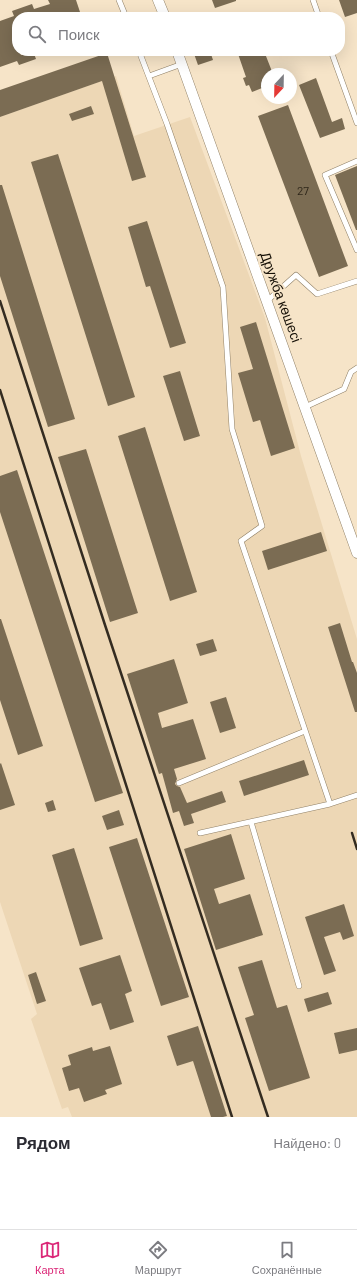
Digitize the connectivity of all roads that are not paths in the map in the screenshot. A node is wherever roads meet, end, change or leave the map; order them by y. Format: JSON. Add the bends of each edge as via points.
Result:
{"nodes":[{"id":1,"x":119,"y":0,"type":"edge"},
{"id":2,"x":158,"y":0,"type":"edge"},
{"id":3,"x":313,"y":0,"type":"edge"},
{"id":4,"x":124,"y":12,"type":"edge"},
{"id":5,"x":163,"y":12,"type":"edge"},
{"id":6,"x":317,"y":12,"type":"edge"},
{"id":7,"x":141,"y":56,"type":"edge"},
{"id":8,"x":179,"y":56,"type":"edge"},
{"id":9,"x":333,"y":56,"type":"edge"},
{"id":10,"x":182,"y":64,"type":"junction"},
{"id":11,"x":149,"y":76,"type":"junction"},
{"id":12,"x":357,"y":123,"type":"edge"},
{"id":13,"x":357,"y":161,"type":"edge"},
{"id":14,"x":357,"y":250,"type":"edge"},
{"id":15,"x":357,"y":281,"type":"edge"},
{"id":16,"x":267,"y":301,"type":"junction"},
{"id":17,"x":357,"y":368,"type":"edge"},
{"id":18,"x":305,"y":407,"type":"junction"},
{"id":19,"x":357,"y":553,"type":"edge"},
{"id":20,"x":305,"y":731,"type":"junction"},
{"id":21,"x":179,"y":783,"type":"dead end"},
{"id":22,"x":357,"y":795,"type":"edge"},
{"id":23,"x":330,"y":804,"type":"junction"},
{"id":24,"x":251,"y":822,"type":"junction"},
{"id":25,"x":200,"y":833,"type":"dead end"},
{"id":26,"x":300,"y":986,"type":"dead end"}],
"edges":[{"from":1,"to":4,"type":"lane"},
{"from":2,"to":5,"type":"street"},
{"from":3,"to":6,"type":"lane"},
{"from":7,"to":11,"type":"lane"},
{"from":8,"to":10,"type":"street","name":"Дружба көшесі"},
{"from":9,"to":12,"type":"lane"},
{"from":10,"to":11,"type":"lane"},
{"from":10,"to":16,"type":"street","name":"Дружба көшесі"},
{"from":11,"to":20,"type":"lane","via":[[223,287],[232,429],[262,526],[241,541]]},
{"from":13,"to":14,"type":"lane","via":[[325,175]]},
{"from":15,"to":16,"type":"lane","via":[[317,294],[296,275]]},
{"from":16,"to":18,"type":"street","name":"Дружба көшесі"},
{"from":17,"to":18,"type":"lane","via":[[351,372],[344,389]]},
{"from":18,"to":19,"type":"street","name":"Дружба көшесі"},
{"from":20,"to":21,"type":"lane"},
{"from":20,"to":23,"type":"lane"},
{"from":22,"to":23,"type":"lane"},
{"from":23,"to":24,"type":"lane"},
{"from":24,"to":25,"type":"lane"},
{"from":24,"to":26,"type":"lane"}]}
